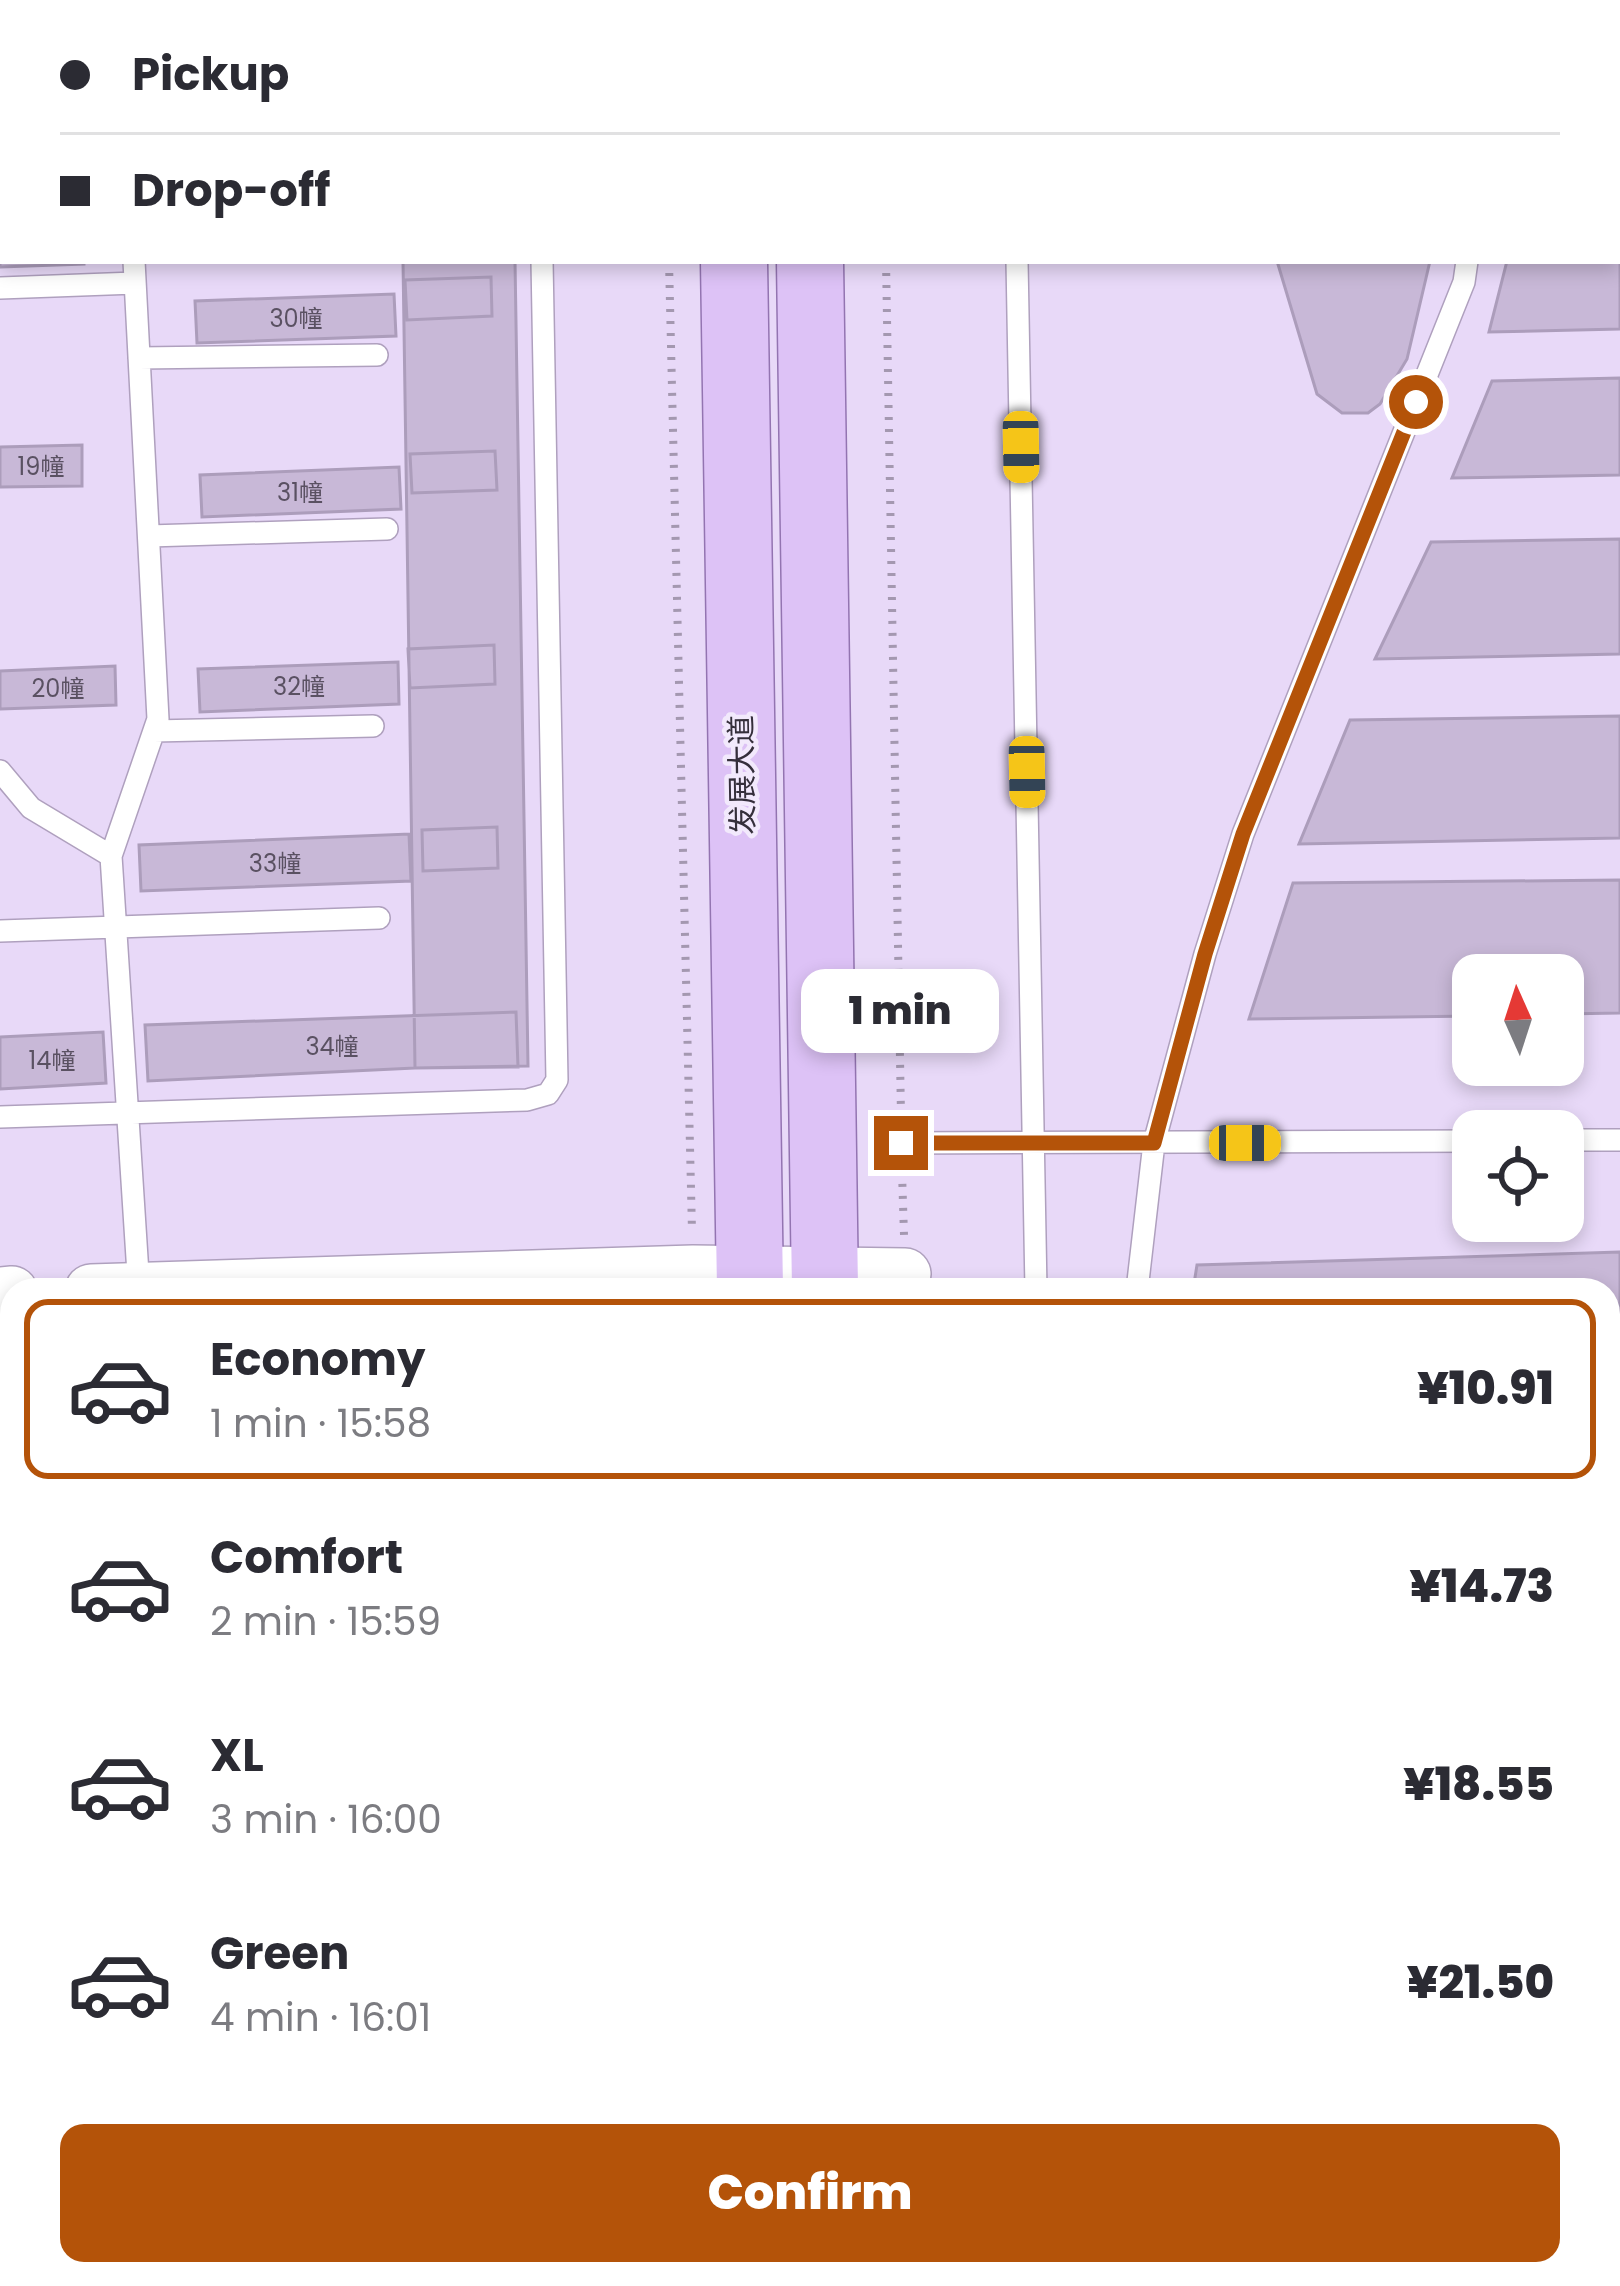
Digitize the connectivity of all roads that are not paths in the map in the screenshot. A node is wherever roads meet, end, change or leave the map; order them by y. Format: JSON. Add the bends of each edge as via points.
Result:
{"nodes":[{"id":1,"x":542,"y":264,"type":"edge"},
{"id":2,"x":734,"y":264,"type":"edge"},
{"id":3,"x":810,"y":264,"type":"edge"},
{"id":4,"x":1017,"y":264,"type":"edge"},
{"id":5,"x":1467,"y":264,"type":"edge"},
{"id":6,"x":135,"y":272,"type":"edge"},
{"id":7,"x":0,"y":288,"type":"edge"},
{"id":8,"x":376,"y":355,"type":"dead end"},
{"id":9,"x":139,"y":358,"type":"junction"},
{"id":10,"x":387,"y":529,"type":"dead end"},
{"id":11,"x":148,"y":536,"type":"junction"},
{"id":12,"x":373,"y":727,"type":"dead end"},
{"id":13,"x":154,"y":730,"type":"junction"},
{"id":14,"x":0,"y":771,"type":"edge"},
{"id":15,"x":111,"y":856,"type":"junction"},
{"id":16,"x":380,"y":918,"type":"dead end"},
{"id":17,"x":116,"y":926,"type":"junction"},
{"id":18,"x":0,"y":931,"type":"edge"},
{"id":19,"x":128,"y":1113,"type":"junction"},
{"id":20,"x":0,"y":1118,"type":"edge"},
{"id":21,"x":1584,"y":1140,"type":"edge"},
{"id":22,"x":1620,"y":1140,"type":"edge"},
{"id":23,"x":1452,"y":1141,"type":"edge"},
{"id":24,"x":901,"y":1143,"type":"road end"},
{"id":25,"x":1154,"y":1143,"type":"junction"},
{"id":26,"x":1034,"y":1144,"type":"junction"},
{"id":27,"x":905,"y":1274,"type":"road end"},
{"id":28,"x":138,"y":1278,"type":"edge"},
{"id":29,"x":731,"y":1278,"type":"edge"},
{"id":30,"x":825,"y":1278,"type":"edge"},
{"id":31,"x":859,"y":1278,"type":"edge"},
{"id":32,"x":1036,"y":1278,"type":"edge"},
{"id":33,"x":1138,"y":1278,"type":"edge"}],
"edges":[{"from":1,"to":19,"type":"lane","via":[[557,1080],[548,1094],[527,1100]]},
{"from":2,"to":29,"type":"main road","name":"发展大道"},
{"from":3,"to":30,"type":"main road"},
{"from":4,"to":26,"type":"lane"},
{"from":5,"to":25,"type":"lane","via":[[1243,834]]},
{"from":6,"to":7,"type":"lane"},
{"from":6,"to":9,"type":"lane"},
{"from":8,"to":9,"type":"lane"},
{"from":9,"to":11,"type":"lane"},
{"from":10,"to":11,"type":"lane"},
{"from":11,"to":13,"type":"lane"},
{"from":12,"to":13,"type":"lane"},
{"from":13,"to":15,"type":"lane"},
{"from":14,"to":15,"type":"lane","via":[[31,808]]},
{"from":15,"to":17,"type":"lane"},
{"from":16,"to":17,"type":"lane"},
{"from":17,"to":18,"type":"lane"},
{"from":17,"to":19,"type":"lane"},
{"from":19,"to":20,"type":"lane"},
{"from":19,"to":28,"type":"lane"},
{"from":21,"to":22,"type":"lane"},
{"from":23,"to":25,"type":"lane"},
{"from":24,"to":26,"type":"lane"},
{"from":25,"to":26,"type":"lane"},
{"from":25,"to":33,"type":"lane"},
{"from":26,"to":32,"type":"lane"},
{"from":27,"to":31,"type":"street"}]}
